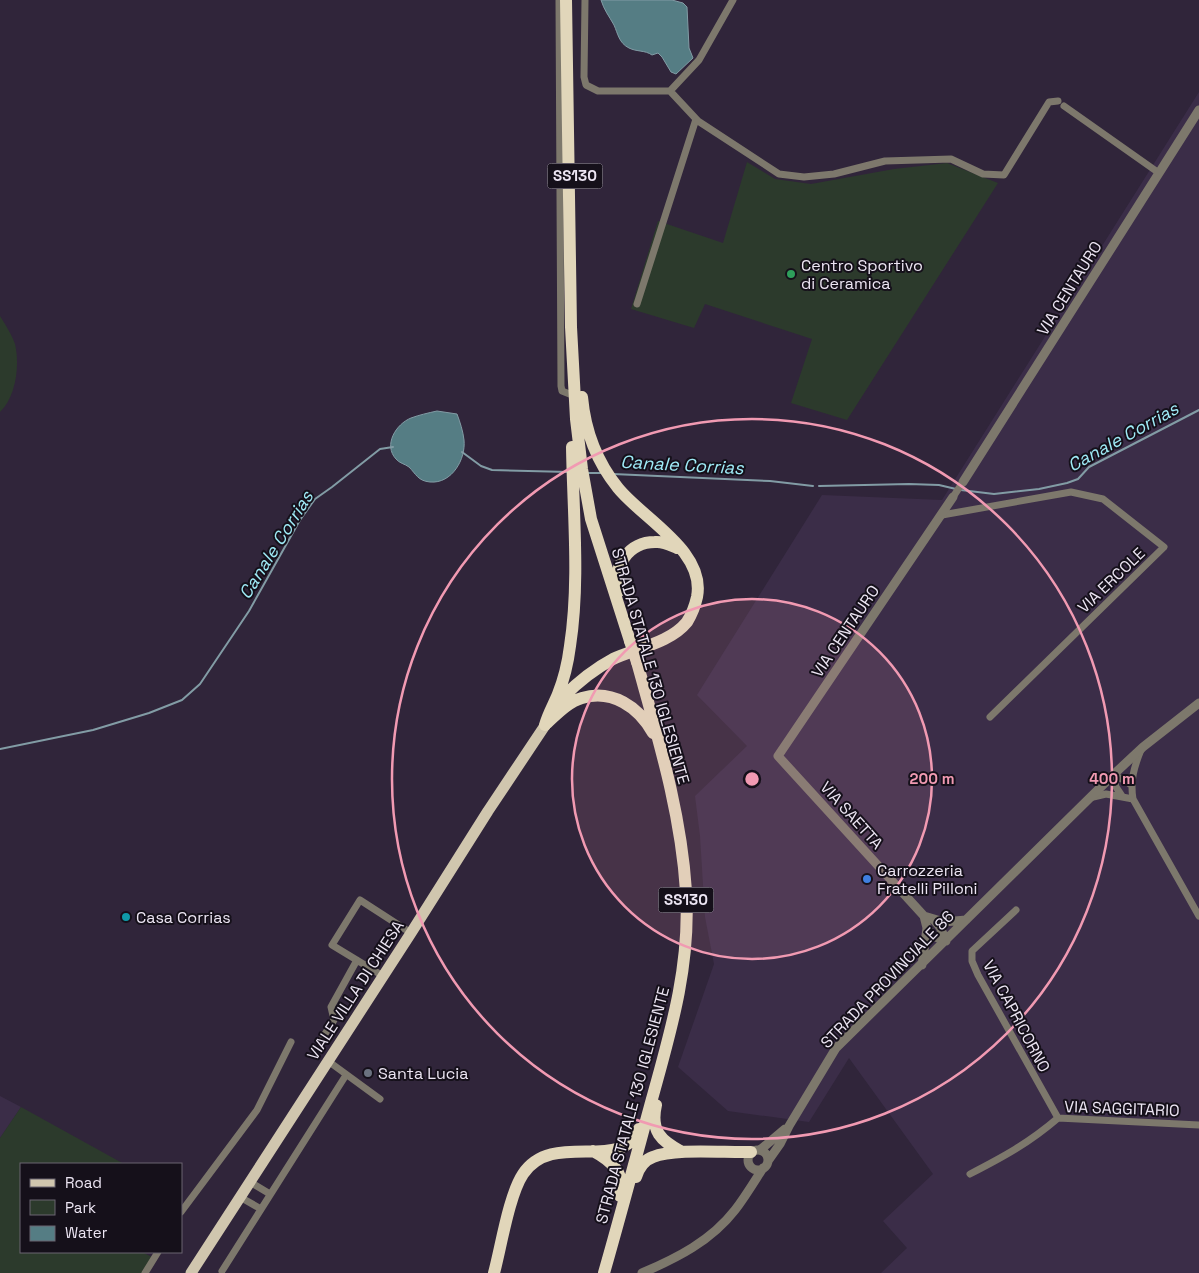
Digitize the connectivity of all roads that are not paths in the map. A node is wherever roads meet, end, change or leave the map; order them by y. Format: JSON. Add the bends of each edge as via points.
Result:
{"nodes":[{"id":1,"x":559,"y":0,"type":"edge"},
{"id":2,"x":566,"y":0,"type":"edge"},
{"id":3,"x":573,"y":0,"type":"edge"},
{"id":4,"x":585,"y":0,"type":"edge"},
{"id":5,"x":733,"y":0,"type":"edge"},
{"id":6,"x":670,"y":91,"type":"junction"},
{"id":7,"x":1199,"y":110,"type":"edge"},
{"id":8,"x":696,"y":119,"type":"junction"},
{"id":9,"x":1159,"y":173,"type":"junction"},
{"id":10,"x":637,"y":304,"type":"dead end"},
{"id":11,"x":571,"y":327,"type":"junction"},
{"id":12,"x":578,"y":353,"type":"junction"},
{"id":13,"x":572,"y":395,"type":"junction"},
{"id":14,"x":576,"y":419,"type":"junction"},
{"id":15,"x":577,"y":469,"type":"junction"},
{"id":16,"x":963,"y":482,"type":"joint"},
{"id":17,"x":579,"y":487,"type":"junction"},
{"id":18,"x":953,"y":497,"type":"joint"},
{"id":19,"x":942,"y":515,"type":"junction"},
{"id":20,"x":682,"y":549,"type":"junction"},
{"id":21,"x":629,"y":640,"type":"junction"},
{"id":22,"x":562,"y":698,"type":"joint"},
{"id":23,"x":1199,"y":704,"type":"edge"},
{"id":24,"x":990,"y":717,"type":"dead end"},
{"id":25,"x":545,"y":725,"type":"junction"},
{"id":26,"x":652,"y":726,"type":"junction"},
{"id":27,"x":1143,"y":746,"type":"junction"},
{"id":28,"x":778,"y":756,"type":"joint"},
{"id":29,"x":1113,"y":775,"type":"junction"},
{"id":30,"x":1131,"y":785,"type":"junction"},
{"id":31,"x":1122,"y":796,"type":"junction"},
{"id":32,"x":1089,"y":798,"type":"junction"},
{"id":33,"x":1133,"y":799,"type":"junction"},
{"id":34,"x":1016,"y":910,"type":"dead end"},
{"id":35,"x":924,"y":916,"type":"junction"},
{"id":36,"x":1199,"y":916,"type":"edge"},
{"id":37,"x":934,"y":920,"type":"junction"},
{"id":38,"x":966,"y":920,"type":"junction"},
{"id":39,"x":927,"y":928,"type":"junction"},
{"id":40,"x":411,"y":932,"type":"junction"},
{"id":41,"x":946,"y":941,"type":"junction"},
{"id":42,"x":357,"y":960,"type":"junction"},
{"id":43,"x":922,"y":964,"type":"junction"},
{"id":44,"x":383,"y":976,"type":"junction"},
{"id":45,"x":323,"y":1037,"type":"dead end"},
{"id":46,"x":291,"y":1042,"type":"dead end"},
{"id":47,"x":664,"y":1056,"type":"junction"},
{"id":48,"x":328,"y":1062,"type":"junction"},
{"id":49,"x":346,"y":1075,"type":"junction"},
{"id":50,"x":380,"y":1099,"type":"dead end"},
{"id":51,"x":1058,"y":1118,"type":"junction"},
{"id":52,"x":1199,"y":1125,"type":"edge"},
{"id":53,"x":789,"y":1126,"type":"junction"},
{"id":54,"x":594,"y":1152,"type":"junction"},
{"id":55,"x":683,"y":1152,"type":"junction"},
{"id":56,"x":752,"y":1158,"type":"junction"},
{"id":57,"x":765,"y":1165,"type":"junction"},
{"id":58,"x":970,"y":1174,"type":"dead end"},
{"id":59,"x":250,"y":1182,"type":"junction"},
{"id":60,"x":748,"y":1190,"type":"junction"},
{"id":61,"x":270,"y":1194,"type":"junction"},
{"id":62,"x":240,"y":1197,"type":"junction"},
{"id":63,"x":261,"y":1210,"type":"junction"},
{"id":64,"x":182,"y":1211,"type":"edge"},
{"id":65,"x":614,"y":1238,"type":"junction"},
{"id":66,"x":157,"y":1253,"type":"edge"},
{"id":67,"x":222,"y":1271,"type":"dead end"},
{"id":68,"x":145,"y":1273,"type":"edge"},
{"id":69,"x":191,"y":1273,"type":"edge"},
{"id":70,"x":494,"y":1273,"type":"edge"},
{"id":71,"x":604,"y":1273,"type":"edge"},
{"id":72,"x":642,"y":1273,"type":"edge"}],
"edges":[{"from":1,"to":13,"type":"street","via":[[561,386],[562,391]]},
{"from":2,"to":11,"type":"highway","number":"SS130"},
{"from":3,"to":12,"type":"highway","number":"SS130"},
{"from":4,"to":6,"type":"street","via":[[586,85],[598,91]]},
{"from":5,"to":6,"type":"street","via":[[699,60]]},
{"from":6,"to":8,"type":"street"},
{"from":7,"to":9,"type":"street","name":"VIA CENTAURO"},
{"from":8,"to":9,"type":"street","via":[[779,174],[804,177],[834,174],[885,161],[951,159],[983,174],[1004,175],[1050,102],[1061,104]]},
{"from":8,"to":10,"type":"street"},
{"from":9,"to":16,"type":"street","name":"VIA CENTAURO"},
{"from":11,"to":13,"type":"highway"},
{"from":11,"to":14,"type":"highway","number":"SS130"},
{"from":12,"to":14,"type":"highway","number":"SS130"},
{"from":12,"to":20,"type":"highway","via":[[588,430],[605,469],[630,501]]},
{"from":13,"to":15,"type":"highway"},
{"from":14,"to":15,"type":"highway","number":"SS130"},
{"from":15,"to":17,"type":"highway"},
{"from":16,"to":18,"type":"street"},
{"from":17,"to":21,"type":"highway","name":"STRADA STATALE 130 IGLESIENTE","number":"SS130"},
{"from":17,"to":25,"type":"highway","via":[[572,633],[566,666]]},
{"from":18,"to":19,"type":"street","name":"VIA CENTAURO"},
{"from":19,"to":24,"type":"street","name":"VIA ERCOLE","via":[[1071,492],[1103,499],[1164,547]]},
{"from":19,"to":28,"type":"street","name":"VIA CENTAURO"},
{"from":20,"to":21,"type":"highway","via":[[662,542],[643,543],[632,549],[620,564],[617,580],[628,620]]},
{"from":20,"to":22,"type":"highway","via":[[698,581],[696,602],[687,621],[667,637],[613,659],[585,676]]},
{"from":21,"to":26,"type":"highway","name":"STRADA STATALE 130 IGLESIENTE","number":"SS130","bridge":true},
{"from":22,"to":25,"type":"main road","name":"VIALE VILLA DI CHIESA"},
{"from":23,"to":27,"type":"street","name":"STRADA PROVINCIALE 86"},
{"from":25,"to":26,"type":"highway","via":[[580,698],[607,696],[639,712]]},
{"from":25,"to":40,"type":"main road","name":"VIALE VILLA DI CHIESA"},
{"from":26,"to":47,"type":"highway","name":"STRADA STATALE 130 IGLESIENTE","number":"SS130","via":[[668,775],[679,826],[686,893],[684,962]]},
{"from":27,"to":29,"type":"street","name":"STRADA PROVINCIALE 86"},
{"from":27,"to":30,"type":"street"},
{"from":28,"to":35,"type":"street","name":"VIA SAETTA"},
{"from":29,"to":30,"type":"street"},
{"from":29,"to":31,"type":"street"},
{"from":29,"to":32,"type":"street","name":"STRADA PROVINCIALE 86"},
{"from":30,"to":33,"type":"street"},
{"from":31,"to":32,"type":"street","via":[[1106,794]]},
{"from":31,"to":33,"type":"street"},
{"from":32,"to":38,"type":"street","name":"STRADA PROVINCIALE 86"},
{"from":33,"to":36,"type":"street"},
{"from":34,"to":51,"type":"street","name":"VIA CAPRICORNO","via":[[972,951],[972,961]]},
{"from":35,"to":37,"type":"street","name":"VIA SAETTA"},
{"from":35,"to":39,"type":"street","name":"VIA SAETTA"},
{"from":37,"to":38,"type":"street","name":"VIA SAETTA"},
{"from":37,"to":41,"type":"street"},
{"from":38,"to":41,"type":"street","name":"STRADA PROVINCIALE 86"},
{"from":39,"to":41,"type":"street","via":[[933,936]]},
{"from":39,"to":43,"type":"street","name":"VIA SAETTA"},
{"from":40,"to":42,"type":"street","via":[[360,900],[332,945]]},
{"from":40,"to":44,"type":"main road","name":"VIALE VILLA DI CHIESA"},
{"from":41,"to":43,"type":"street","name":"STRADA PROVINCIALE 86"},
{"from":42,"to":44,"type":"street"},
{"from":42,"to":45,"type":"street","via":[[331,1007],[334,1020]]},
{"from":43,"to":53,"type":"street","name":"STRADA PROVINCIALE 86","via":[[836,1048]]},
{"from":44,"to":48,"type":"main road","name":"VIALE VILLA DI CHIESA"},
{"from":46,"to":64,"type":"street","via":[[257,1110]]},
{"from":47,"to":54,"type":"highway","via":[[652,1081],[636,1137],[629,1145]]},
{"from":47,"to":55,"type":"highway","via":[[655,1110],[656,1130],[662,1140]]},
{"from":47,"to":65,"type":"highway","name":"STRADA STATALE 130 IGLESIENTE","number":"SS130"},
{"from":48,"to":49,"type":"street"},
{"from":48,"to":59,"type":"main road","name":"VIALE VILLA DI CHIESA"},
{"from":49,"to":50,"type":"street"},
{"from":49,"to":61,"type":"street"},
{"from":51,"to":52,"type":"street","name":"VIA SAGGITARIO"},
{"from":51,"to":58,"type":"street","name":"VIA SAGGITARIO","via":[[1036,1137]]},
{"from":53,"to":56,"type":"street","name":"STRADA PROVINCIALE 86"},
{"from":53,"to":57,"type":"street","name":"STRADA PROVINCIALE 86"},
{"from":54,"to":65,"type":"highway","via":[[610,1161],[621,1179]]},
{"from":54,"to":70,"type":"highway","via":[[554,1153],[526,1169],[513,1195]]},
{"from":55,"to":56,"type":"highway","via":[[729,1153]]},
{"from":55,"to":65,"type":"highway","via":[[654,1156],[642,1164]]},
{"from":56,"to":57,"type":"street","via":[[757,1170]]},
{"from":56,"to":57,"type":"street","via":[[765,1153]]},
{"from":56,"to":60,"type":"street","name":"STRADA PROVINCIALE 86"},
{"from":57,"to":60,"type":"street","name":"STRADA PROVINCIALE 86"},
{"from":59,"to":61,"type":"street"},
{"from":59,"to":62,"type":"main road","name":"VIALE VILLA DI CHIESA"},
{"from":60,"to":72,"type":"street","name":"STRADA PROVINCIALE 86","via":[[734,1212],[710,1236],[674,1260]]},
{"from":61,"to":63,"type":"street"},
{"from":62,"to":63,"type":"street"},
{"from":62,"to":69,"type":"main road","name":"VIALE VILLA DI CHIESA"},
{"from":63,"to":67,"type":"street"},
{"from":65,"to":71,"type":"highway","name":"STRADA STATALE 130 IGLESIENTE","number":"SS130"},
{"from":66,"to":68,"type":"street"}]}
